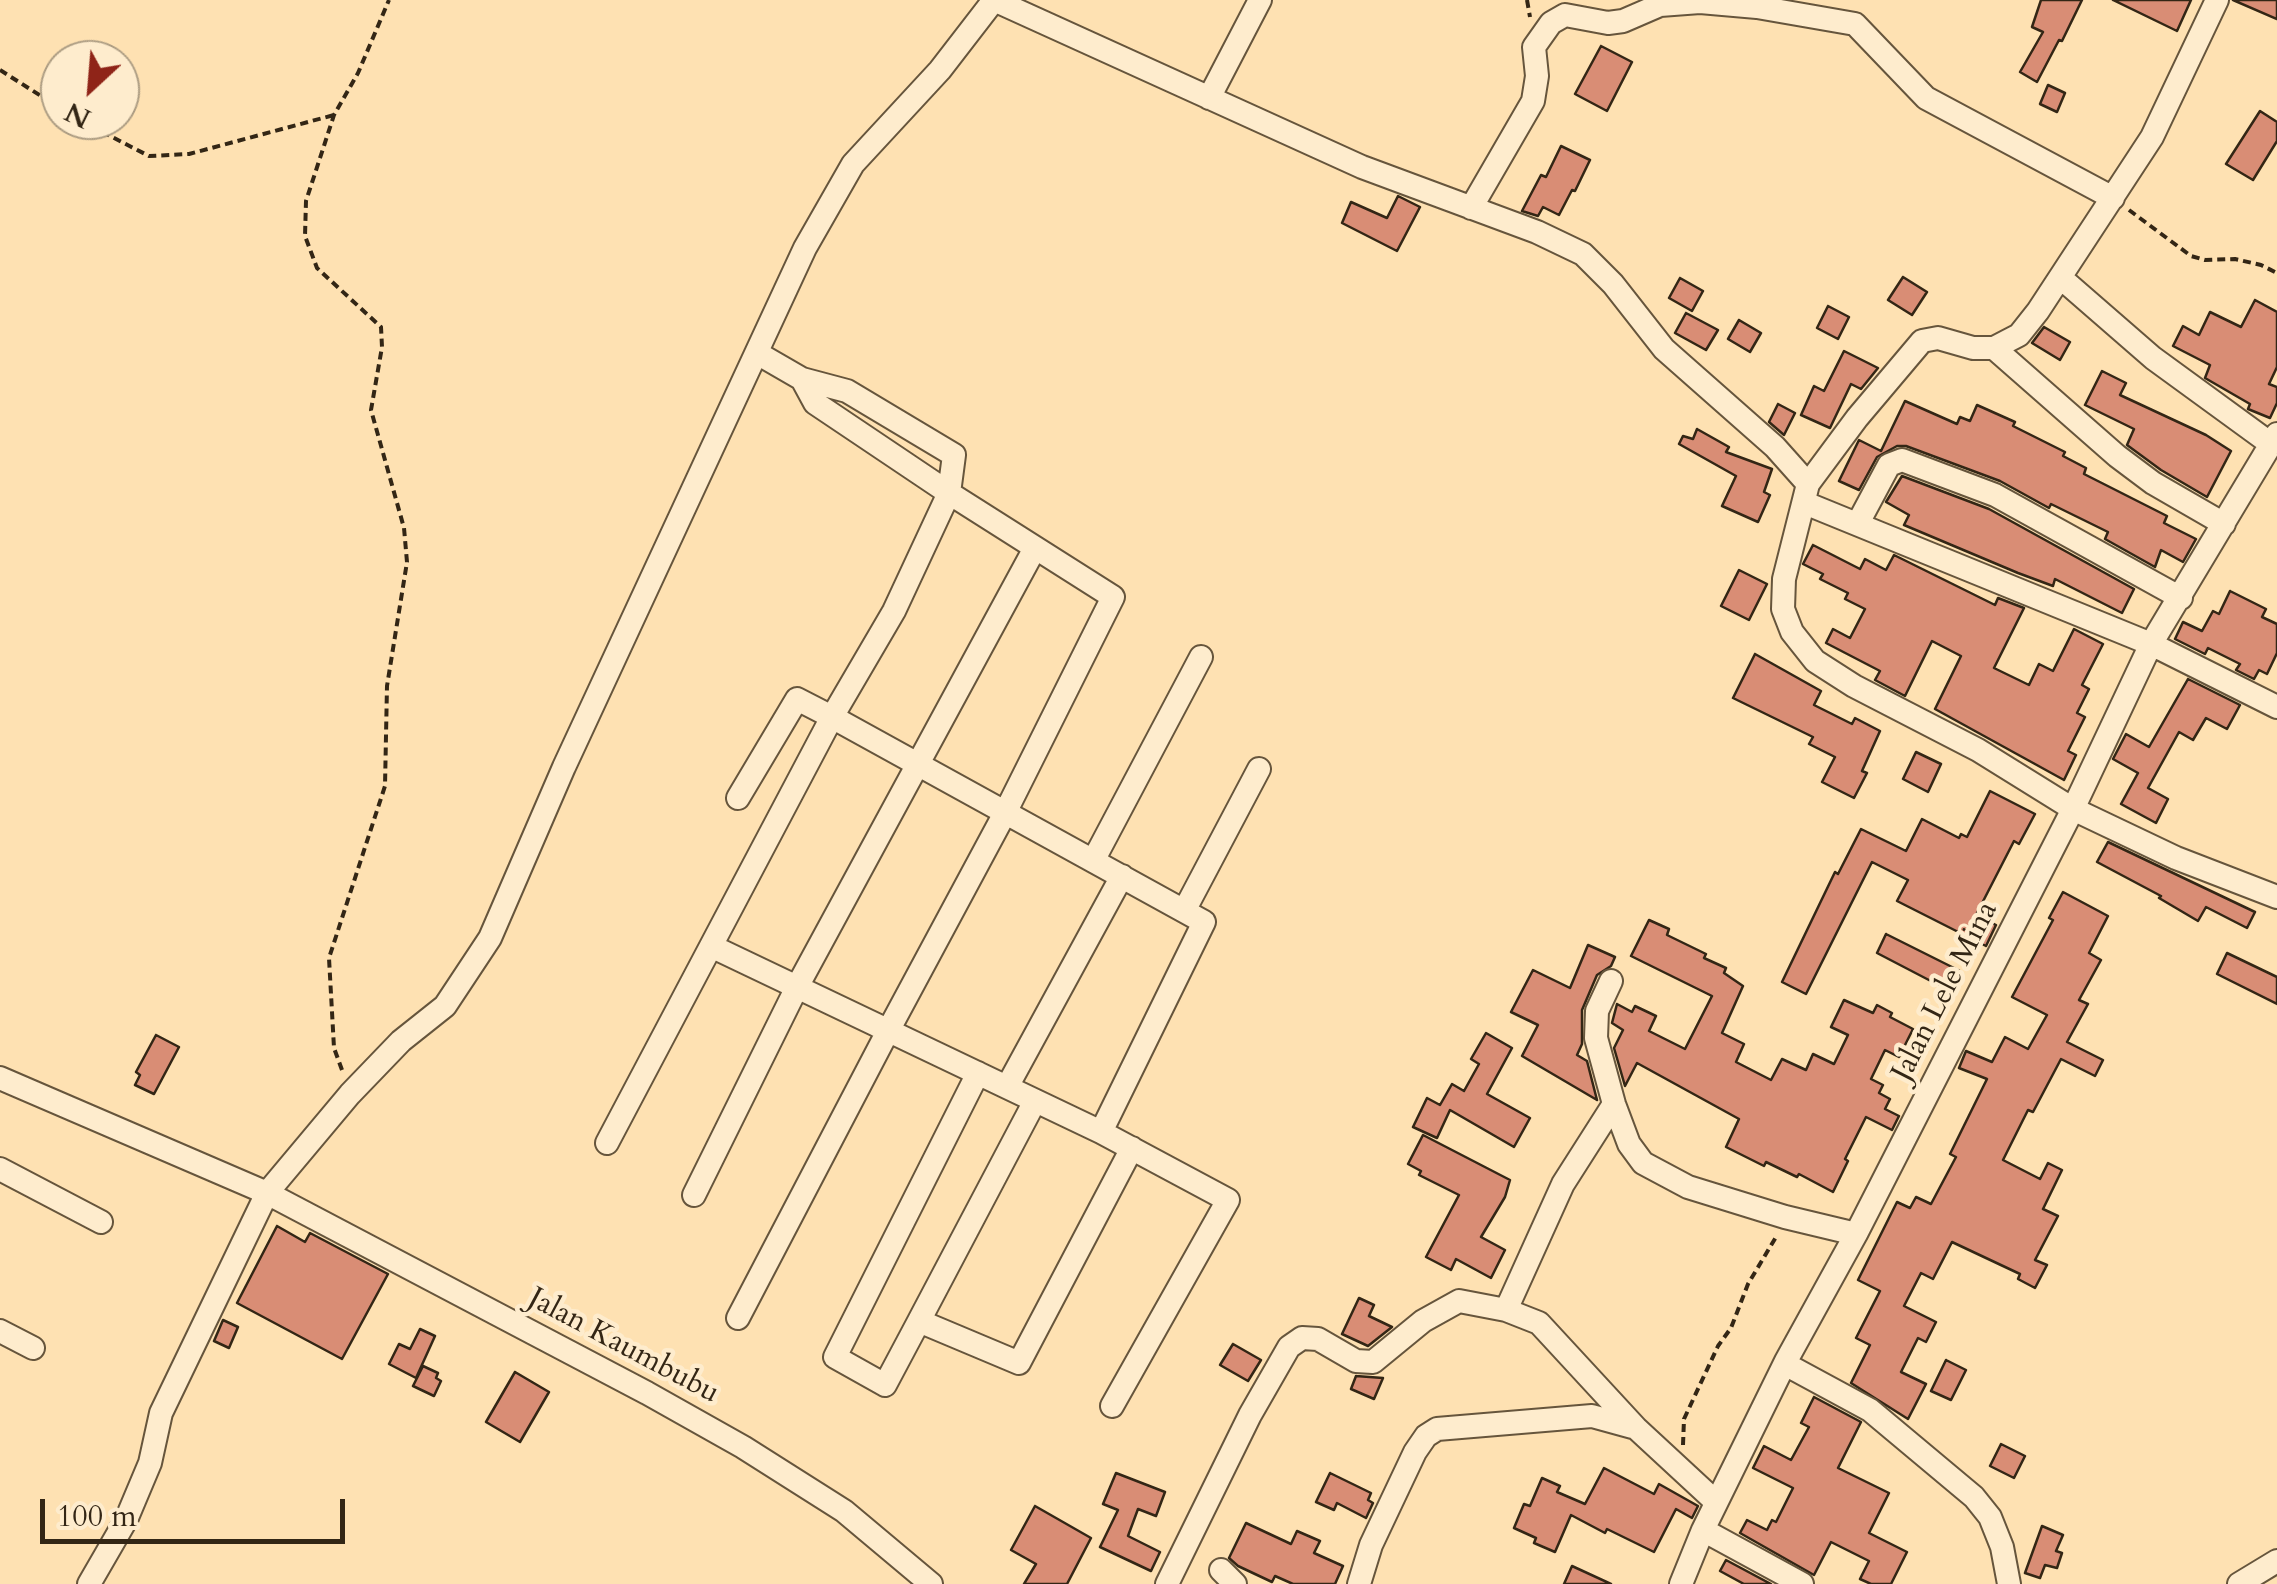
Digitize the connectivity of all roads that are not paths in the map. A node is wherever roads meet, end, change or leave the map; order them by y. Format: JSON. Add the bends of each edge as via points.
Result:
{"nodes":[{"id":1,"x":994,"y":0,"type":"edge"},
{"id":2,"x":1260,"y":0,"type":"edge"},
{"id":3,"x":2217,"y":0,"type":"edge"},
{"id":4,"x":1208,"y":98,"type":"junction"},
{"id":5,"x":2113,"y":198,"type":"junction"},
{"id":6,"x":1471,"y":208,"type":"junction"},
{"id":7,"x":2061,"y":278,"type":"junction"},
{"id":8,"x":1994,"y":348,"type":"junction"},
{"id":9,"x":756,"y":353,"type":"junction"},
{"id":10,"x":802,"y":379,"type":"junction"},
{"id":11,"x":2274,"y":439,"type":"edge"},
{"id":12,"x":949,"y":493,"type":"junction"},
{"id":13,"x":1807,"y":493,"type":"junction"},
{"id":14,"x":1858,"y":523,"type":"junction"},
{"id":15,"x":2224,"y":524,"type":"junction"},
{"id":16,"x":1036,"y":548,"type":"junction"},
{"id":17,"x":2181,"y":598,"type":"junction"},
{"id":18,"x":2151,"y":644,"type":"junction"},
{"id":19,"x":1201,"y":657,"type":"dead end"},
{"id":20,"x":2277,"y":708,"type":"edge"},
{"id":21,"x":832,"y":717,"type":"junction"},
{"id":22,"x":920,"y":766,"type":"junction"},
{"id":23,"x":1258,"y":769,"type":"dead end"},
{"id":24,"x":738,"y":798,"type":"dead end"},
{"id":25,"x":2073,"y":809,"type":"junction"},
{"id":26,"x":1005,"y":812,"type":"junction"},
{"id":27,"x":1095,"y":862,"type":"junction"},
{"id":28,"x":1122,"y":876,"type":"junction"},
{"id":29,"x":2277,"y":897,"type":"edge"},
{"id":30,"x":1184,"y":911,"type":"junction"},
{"id":31,"x":713,"y":947,"type":"junction"},
{"id":32,"x":1611,"y":981,"type":"dead end"},
{"id":33,"x":797,"y":987,"type":"junction"},
{"id":34,"x":888,"y":1031,"type":"junction"},
{"id":35,"x":978,"y":1073,"type":"junction"},
{"id":36,"x":0,"y":1078,"type":"edge"},
{"id":37,"x":1007,"y":1087,"type":"junction"},
{"id":38,"x":1036,"y":1101,"type":"junction"},
{"id":39,"x":1614,"y":1104,"type":"junction"},
{"id":40,"x":1101,"y":1132,"type":"junction"},
{"id":41,"x":607,"y":1142,"type":"dead end"},
{"id":42,"x":1132,"y":1148,"type":"junction"},
{"id":43,"x":0,"y":1169,"type":"edge"},
{"id":44,"x":267,"y":1193,"type":"junction"},
{"id":45,"x":694,"y":1195,"type":"dead end"},
{"id":46,"x":101,"y":1222,"type":"dead end"},
{"id":47,"x":1856,"y":1234,"type":"junction"},
{"id":48,"x":1506,"y":1310,"type":"junction"},
{"id":49,"x":738,"y":1318,"type":"dead end"},
{"id":50,"x":920,"y":1321,"type":"junction"},
{"id":51,"x":0,"y":1332,"type":"edge"},
{"id":52,"x":34,"y":1348,"type":"dead end"},
{"id":53,"x":1784,"y":1364,"type":"junction"},
{"id":54,"x":1112,"y":1406,"type":"dead end"},
{"id":55,"x":1636,"y":1428,"type":"junction"},
{"id":56,"x":1716,"y":1502,"type":"junction"},
{"id":57,"x":1702,"y":1530,"type":"junction"},
{"id":58,"x":2277,"y":1561,"type":"edge"},
{"id":59,"x":89,"y":1584,"type":"edge"},
{"id":60,"x":931,"y":1584,"type":"edge"},
{"id":61,"x":1167,"y":1584,"type":"edge"},
{"id":62,"x":1360,"y":1584,"type":"edge"},
{"id":63,"x":1681,"y":1584,"type":"edge"},
{"id":64,"x":1802,"y":1584,"type":"edge"},
{"id":65,"x":2009,"y":1584,"type":"edge"},
{"id":66,"x":2239,"y":1584,"type":"edge"}],
"edges":[{"from":1,"to":4,"type":"street"},
{"from":1,"to":9,"type":"street","via":[[853,164]]},
{"from":2,"to":4,"type":"street"},
{"from":3,"to":5,"type":"street","via":[[2168,109]]},
{"from":4,"to":6,"type":"street"},
{"from":5,"to":6,"type":"street","via":[[1926,98],[1854,24],[1700,2],[1660,5],[1608,24],[1565,14],[1551,23],[1534,46],[1533,100]]},
{"from":5,"to":7,"type":"street"},
{"from":6,"to":13,"type":"street","via":[[1583,254],[1664,349],[1775,447]]},
{"from":7,"to":8,"type":"street","via":[[2019,335]]},
{"from":7,"to":11,"type":"street","via":[[2152,358]]},
{"from":8,"to":13,"type":"street","via":[[1938,338],[1922,342],[1856,418]]},
{"from":8,"to":15,"type":"street","via":[[2117,456]]},
{"from":9,"to":10,"type":"street"},
{"from":9,"to":44,"type":"street","via":[[490,938],[446,1006],[350,1094]]},
{"from":10,"to":12,"type":"street","via":[[816,402]]},
{"from":10,"to":12,"type":"street","via":[[848,391],[954,455]]},
{"from":11,"to":15,"type":"street","name":"Jalan Lele Mina"},
{"from":12,"to":16,"type":"street"},
{"from":12,"to":21,"type":"street","via":[[894,610]]},
{"from":13,"to":14,"type":"street"},
{"from":13,"to":25,"type":"street","via":[[1784,579],[1783,609],[1803,647],[1834,674]]},
{"from":14,"to":17,"type":"street","via":[[1890,465],[1902,460],[2012,504]]},
{"from":14,"to":18,"type":"street"},
{"from":15,"to":17,"type":"street","name":"Jalan Lele Mina"},
{"from":16,"to":22,"type":"street"},
{"from":16,"to":26,"type":"street","via":[[1113,597]]},
{"from":17,"to":18,"type":"street","name":"Jalan Lele Mina"},
{"from":18,"to":20,"type":"street"},
{"from":18,"to":25,"type":"street","name":"Jalan Lele Mina"},
{"from":19,"to":27,"type":"street"},
{"from":21,"to":22,"type":"street"},
{"from":21,"to":24,"type":"street","via":[[796,699]]},
{"from":21,"to":31,"type":"street"},
{"from":22,"to":26,"type":"street"},
{"from":22,"to":33,"type":"street"},
{"from":23,"to":30,"type":"street"},
{"from":25,"to":29,"type":"street"},
{"from":25,"to":47,"type":"street","name":"Jalan Lele Mina"},
{"from":26,"to":27,"type":"street"},
{"from":26,"to":34,"type":"street"},
{"from":27,"to":28,"type":"street"},
{"from":28,"to":30,"type":"street"},
{"from":28,"to":37,"type":"street"},
{"from":30,"to":40,"type":"street","via":[[1204,922]]},
{"from":31,"to":33,"type":"street"},
{"from":31,"to":41,"type":"street"},
{"from":32,"to":39,"type":"street","via":[[1595,1030]]},
{"from":33,"to":34,"type":"street"},
{"from":33,"to":45,"type":"street"},
{"from":34,"to":35,"type":"street"},
{"from":34,"to":49,"type":"street"},
{"from":35,"to":37,"type":"street"},
{"from":35,"to":50,"type":"street","via":[[835,1357],[885,1385]]},
{"from":36,"to":44,"type":"street","name":"Jalan Kaumbubu"},
{"from":37,"to":38,"type":"street"},
{"from":38,"to":40,"type":"street"},
{"from":38,"to":50,"type":"street"},
{"from":39,"to":47,"type":"street","via":[[1629,1144],[1653,1170],[1688,1187]]},
{"from":39,"to":48,"type":"street","via":[[1563,1184]]},
{"from":40,"to":42,"type":"street"},
{"from":42,"to":50,"type":"street","via":[[1019,1363]]},
{"from":42,"to":54,"type":"street","via":[[1228,1200]]},
{"from":43,"to":46,"type":"street"},
{"from":44,"to":59,"type":"street","via":[[162,1413],[126,1520]]},
{"from":44,"to":60,"type":"street","name":"Jalan Kaumbubu","via":[[744,1447],[844,1511]]},
{"from":47,"to":53,"type":"street","name":"Jalan Lele Mina"},
{"from":48,"to":55,"type":"street","via":[[1549,1331]]},
{"from":48,"to":61,"type":"street","via":[[1459,1301],[1444,1306],[1373,1362],[1356,1361],[1318,1339],[1302,1338],[1289,1347]]},
{"from":51,"to":52,"type":"street"},
{"from":53,"to":56,"type":"street","name":"Jalan Lele Mina"},
{"from":53,"to":65,"type":"street","via":[[1870,1410],[1974,1497],[1990,1517]]},
{"from":55,"to":56,"type":"street"},
{"from":55,"to":62,"type":"street","via":[[1592,1416],[1437,1429],[1415,1452]]},
{"from":56,"to":57,"type":"street","name":"Jalan Lele Mina"},
{"from":57,"to":63,"type":"street","name":"Jalan Lele Mina"},
{"from":57,"to":64,"type":"street"},
{"from":58,"to":66,"type":"street"}]}
